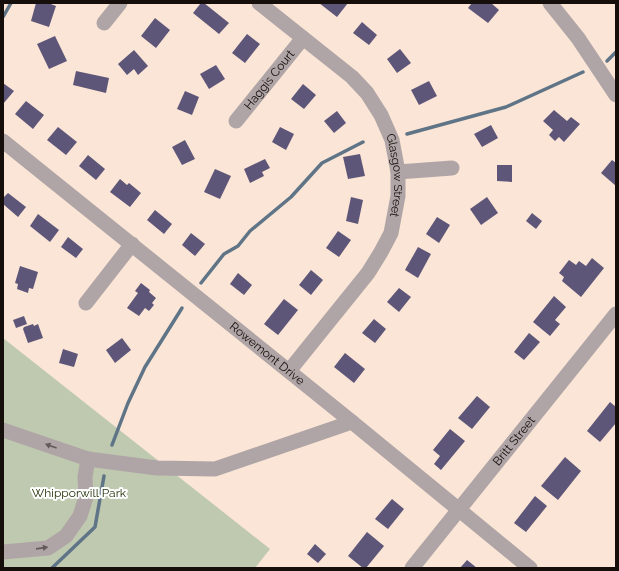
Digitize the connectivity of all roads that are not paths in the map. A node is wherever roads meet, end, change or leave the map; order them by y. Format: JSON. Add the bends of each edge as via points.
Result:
{"nodes":[{"id":1,"x":120,"y":3,"type":"edge"},
{"id":2,"x":259,"y":3,"type":"edge"},
{"id":3,"x":550,"y":3,"type":"edge"},
{"id":4,"x":104,"y":23,"type":"dead end"},
{"id":5,"x":303,"y":38,"type":"junction"},
{"id":6,"x":616,"y":95,"type":"edge"},
{"id":7,"x":236,"y":121,"type":"dead end"},
{"id":8,"x":3,"y":141,"type":"edge"},
{"id":9,"x":452,"y":168,"type":"dead end"},
{"id":10,"x":398,"y":172,"type":"junction"},
{"id":11,"x":132,"y":244,"type":"junction"},
{"id":12,"x":86,"y":303,"type":"dead end"},
{"id":13,"x":616,"y":314,"type":"edge"},
{"id":14,"x":289,"y":371,"type":"junction"},
{"id":15,"x":352,"y":422,"type":"junction"},
{"id":16,"x":3,"y":430,"type":"edge"},
{"id":17,"x":88,"y":459,"type":"junction"},
{"id":18,"x":458,"y":510,"type":"junction"},
{"id":19,"x":3,"y":552,"type":"edge"},
{"id":20,"x":412,"y":568,"type":"edge"},
{"id":21,"x":530,"y":568,"type":"edge"}],
"edges":[{"from":1,"to":4,"type":"street"},
{"from":2,"to":5,"type":"street","name":"Glasgow Street"},
{"from":3,"to":6,"type":"street","via":[[578,38]]},
{"from":5,"to":7,"type":"street","name":"Haggis Court"},
{"from":5,"to":10,"type":"street","name":"Glasgow Street","via":[[352,77],[375,103],[392,140]]},
{"from":8,"to":11,"type":"street","name":"Rowemont Drive"},
{"from":9,"to":10,"type":"street"},
{"from":10,"to":14,"type":"street","name":"Glasgow Street","via":[[398,196],[391,233],[381,252],[368,273]]},
{"from":11,"to":12,"type":"street"},
{"from":11,"to":14,"type":"street","name":"Rowemont Drive"},
{"from":13,"to":18,"type":"street","name":"Britt Street"},
{"from":14,"to":15,"type":"street","name":"Rowemont Drive"},
{"from":15,"to":17,"type":"street","via":[[215,469],[157,468]]},
{"from":15,"to":18,"type":"street","name":"Rowemont Drive"},
{"from":17,"to":16,"type":"street","one_way":true},
{"from":19,"to":17,"type":"street","one_way":true,"via":[[48,548],[66,536],[80,516],[86,497],[85,477]]},
{"from":18,"to":20,"type":"street","name":"Britt Street"},
{"from":18,"to":21,"type":"street","name":"Rowemont Drive"}]}
